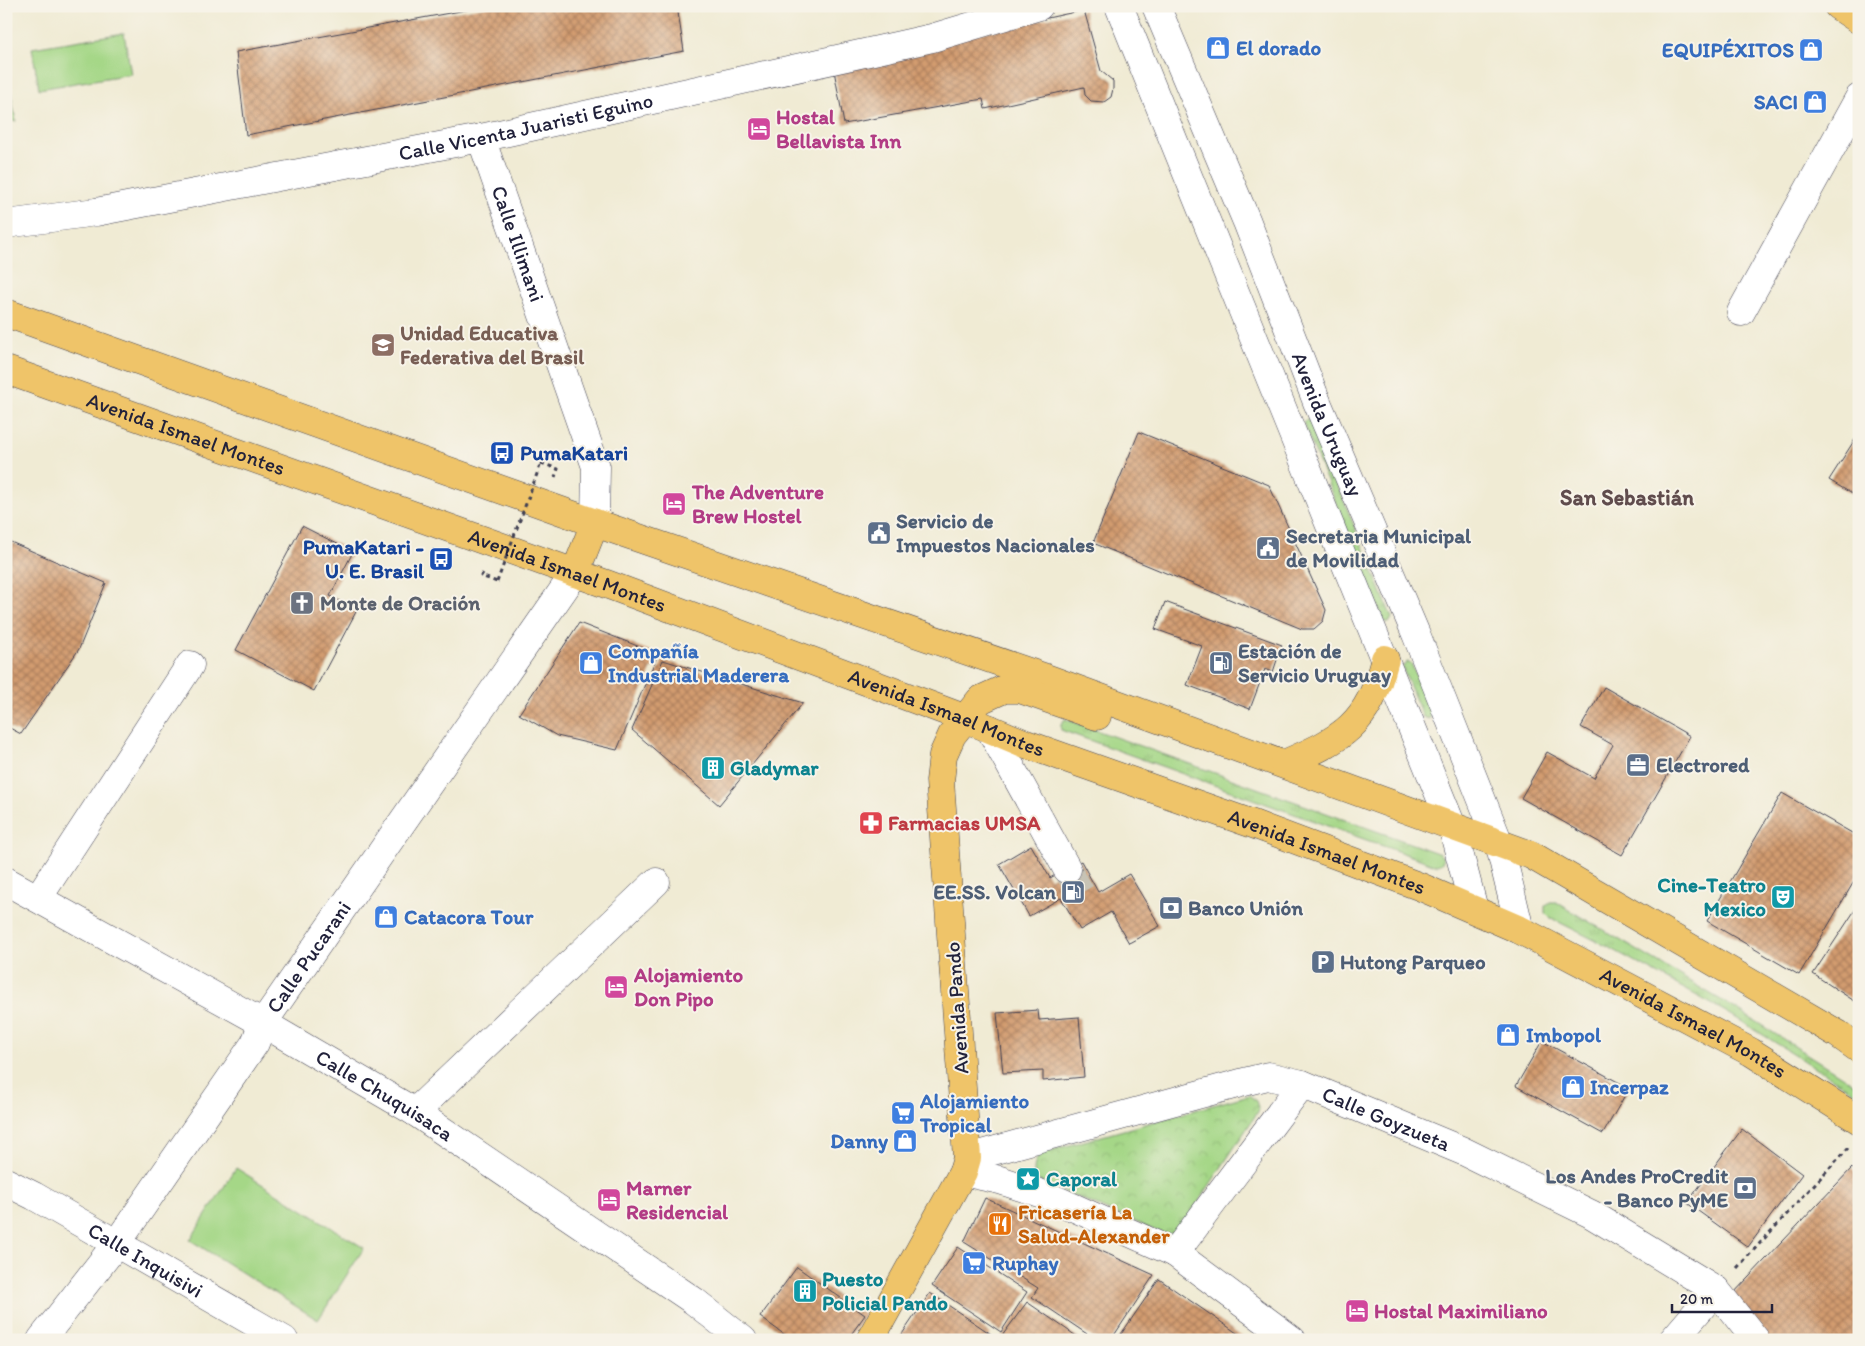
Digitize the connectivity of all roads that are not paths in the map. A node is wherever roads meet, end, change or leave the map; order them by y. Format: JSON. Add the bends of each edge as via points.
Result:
{"nodes":[{"id":1,"x":1039,"y":6,"type":"edge"},
{"id":2,"x":1119,"y":6,"type":"edge"},
{"id":3,"x":1156,"y":6,"type":"edge"},
{"id":4,"x":1838,"y":6,"type":"edge"},
{"id":5,"x":1859,"y":20,"type":"edge"},
{"id":6,"x":1859,"y":98,"type":"edge"},
{"id":7,"x":481,"y":138,"type":"junction"},
{"id":8,"x":1246,"y":222,"type":"junction"},
{"id":9,"x":6,"y":224,"type":"edge"},
{"id":10,"x":1213,"y":236,"type":"junction"},
{"id":11,"x":1741,"y":312,"type":"dead end"},
{"id":12,"x":6,"y":314,"type":"edge"},
{"id":13,"x":6,"y":370,"type":"edge"},
{"id":14,"x":1317,"y":402,"type":"junction"},
{"id":15,"x":1285,"y":415,"type":"junction"},
{"id":16,"x":595,"y":523,"type":"junction"},
{"id":17,"x":575,"y":573,"type":"junction"},
{"id":18,"x":1416,"y":634,"type":"junction"},
{"id":19,"x":1383,"y":654,"type":"junction"},
{"id":20,"x":190,"y":665,"type":"dead end"},
{"id":21,"x":1132,"y":709,"type":"junction"},
{"id":22,"x":964,"y":718,"type":"junction"},
{"id":23,"x":990,"y":729,"type":"junction"},
{"id":24,"x":1284,"y":764,"type":"junction"},
{"id":25,"x":1452,"y":826,"type":"junction"},
{"id":26,"x":1499,"y":843,"type":"junction"},
{"id":27,"x":1067,"y":869,"type":"tunnel mouth"},
{"id":28,"x":6,"y":881,"type":"edge"},
{"id":29,"x":656,"y":882,"type":"dead end"},
{"id":30,"x":38,"y":898,"type":"junction"},
{"id":31,"x":1474,"y":909,"type":"junction"},
{"id":32,"x":1520,"y":930,"type":"junction"},
{"id":33,"x":263,"y":1023,"type":"junction"},
{"id":34,"x":1859,"y":1049,"type":"edge"},
{"id":35,"x":1302,"y":1084,"type":"junction"},
{"id":36,"x":415,"y":1112,"type":"junction"},
{"id":37,"x":1856,"y":1131,"type":"edge"},
{"id":38,"x":965,"y":1165,"type":"junction"},
{"id":39,"x":6,"y":1182,"type":"edge"},
{"id":40,"x":117,"y":1243,"type":"junction"},
{"id":41,"x":1175,"y":1253,"type":"junction"},
{"id":42,"x":1716,"y":1290,"type":"junction"},
{"id":43,"x":41,"y":1340,"type":"edge"},
{"id":44,"x":284,"y":1340,"type":"edge"},
{"id":45,"x":743,"y":1340,"type":"edge"},
{"id":46,"x":870,"y":1340,"type":"edge"},
{"id":47,"x":1292,"y":1340,"type":"edge"},
{"id":48,"x":1673,"y":1340,"type":"edge"},
{"id":49,"x":1756,"y":1340,"type":"edge"}],
"edges":[{"from":1,"to":7,"type":"street","name":"Calle Vicenta Juaristi Eguino","via":[[932,38]]},
{"from":2,"to":10,"type":"street","name":"Avenida Uruguay"},
{"from":3,"to":8,"type":"street","name":"Avenida Uruguay"},
{"from":4,"to":5,"type":"main road"},
{"from":6,"to":11,"type":"street"},
{"from":7,"to":9,"type":"street","name":"Calle Vicenta Juaristi Eguino","via":[[96,212]]},
{"from":7,"to":16,"type":"street","name":"Calle Illimani","via":[[596,467]]},
{"from":8,"to":10,"type":"street"},
{"from":8,"to":14,"type":"street","name":"Avenida Uruguay"},
{"from":10,"to":15,"type":"street","name":"Avenida Uruguay"},
{"from":12,"to":16,"type":"main road"},
{"from":13,"to":17,"type":"main road","name":"Avenida Ismael Montes"},
{"from":14,"to":15,"type":"street"},
{"from":14,"to":18,"type":"street","name":"Avenida Uruguay"},
{"from":15,"to":19,"type":"street","name":"Avenida Uruguay"},
{"from":16,"to":17,"type":"main road"},
{"from":16,"to":21,"type":"main road"},
{"from":17,"to":22,"type":"main road","name":"Avenida Ismael Montes"},
{"from":17,"to":33,"type":"street","name":"Calle Pucarani"},
{"from":18,"to":19,"type":"street"},
{"from":18,"to":26,"type":"street","name":"Avenida Uruguay"},
{"from":19,"to":24,"type":"main road","via":[[1379,681],[1362,715],[1322,748]]},
{"from":19,"to":25,"type":"street","name":"Avenida Uruguay"},
{"from":20,"to":30,"type":"street"},
{"from":21,"to":22,"type":"main road","name":"Avenida Pando","via":[[1103,719],[1020,689],[1004,689],[980,700]]},
{"from":21,"to":24,"type":"main road"},
{"from":22,"to":23,"type":"main road","name":"Avenida Ismael Montes"},
{"from":22,"to":38,"type":"main road","name":"Avenida Pando","via":[[943,755],[940,781]]},
{"from":23,"to":27,"type":"street"},
{"from":23,"to":31,"type":"main road","name":"Avenida Ismael Montes","via":[[1253,824]]},
{"from":24,"to":25,"type":"main road"},
{"from":25,"to":26,"type":"main road"},
{"from":25,"to":31,"type":"street","name":"Avenida Uruguay"},
{"from":26,"to":32,"type":"street","name":"Avenida Uruguay"},
{"from":26,"to":34,"type":"main road","via":[[1540,860]]},
{"from":28,"to":30,"type":"street","name":"Calle Chuquisaca"},
{"from":29,"to":36,"type":"street"},
{"from":30,"to":33,"type":"street","name":"Calle Chuquisaca"},
{"from":31,"to":32,"type":"main road","name":"Avenida Ismael Montes"},
{"from":32,"to":37,"type":"main road","name":"Avenida Ismael Montes","via":[[1750,1052]]},
{"from":33,"to":36,"type":"street","name":"Calle Chuquisaca"},
{"from":33,"to":40,"type":"street","name":"Calle Pucarani","via":[[255,1043]]},
{"from":35,"to":38,"type":"street","name":"Calle Goyzueta","via":[[1268,1076]]},
{"from":35,"to":41,"type":"street"},
{"from":35,"to":42,"type":"street","name":"Calle Goyzueta","via":[[1463,1151],[1591,1214]]},
{"from":36,"to":45,"type":"street","name":"Calle Chuquisaca","via":[[694,1300]]},
{"from":38,"to":41,"type":"street","via":[[1048,1196]]},
{"from":38,"to":46,"type":"main road"},
{"from":39,"to":40,"type":"street","name":"Calle Inquisivi"},
{"from":40,"to":43,"type":"street","name":"Calle Pucarani"},
{"from":40,"to":44,"type":"street","name":"Calle Inquisivi"},
{"from":41,"to":47,"type":"street"},
{"from":42,"to":48,"type":"street"},
{"from":42,"to":49,"type":"street","name":"Calle Goyzueta"}]}
